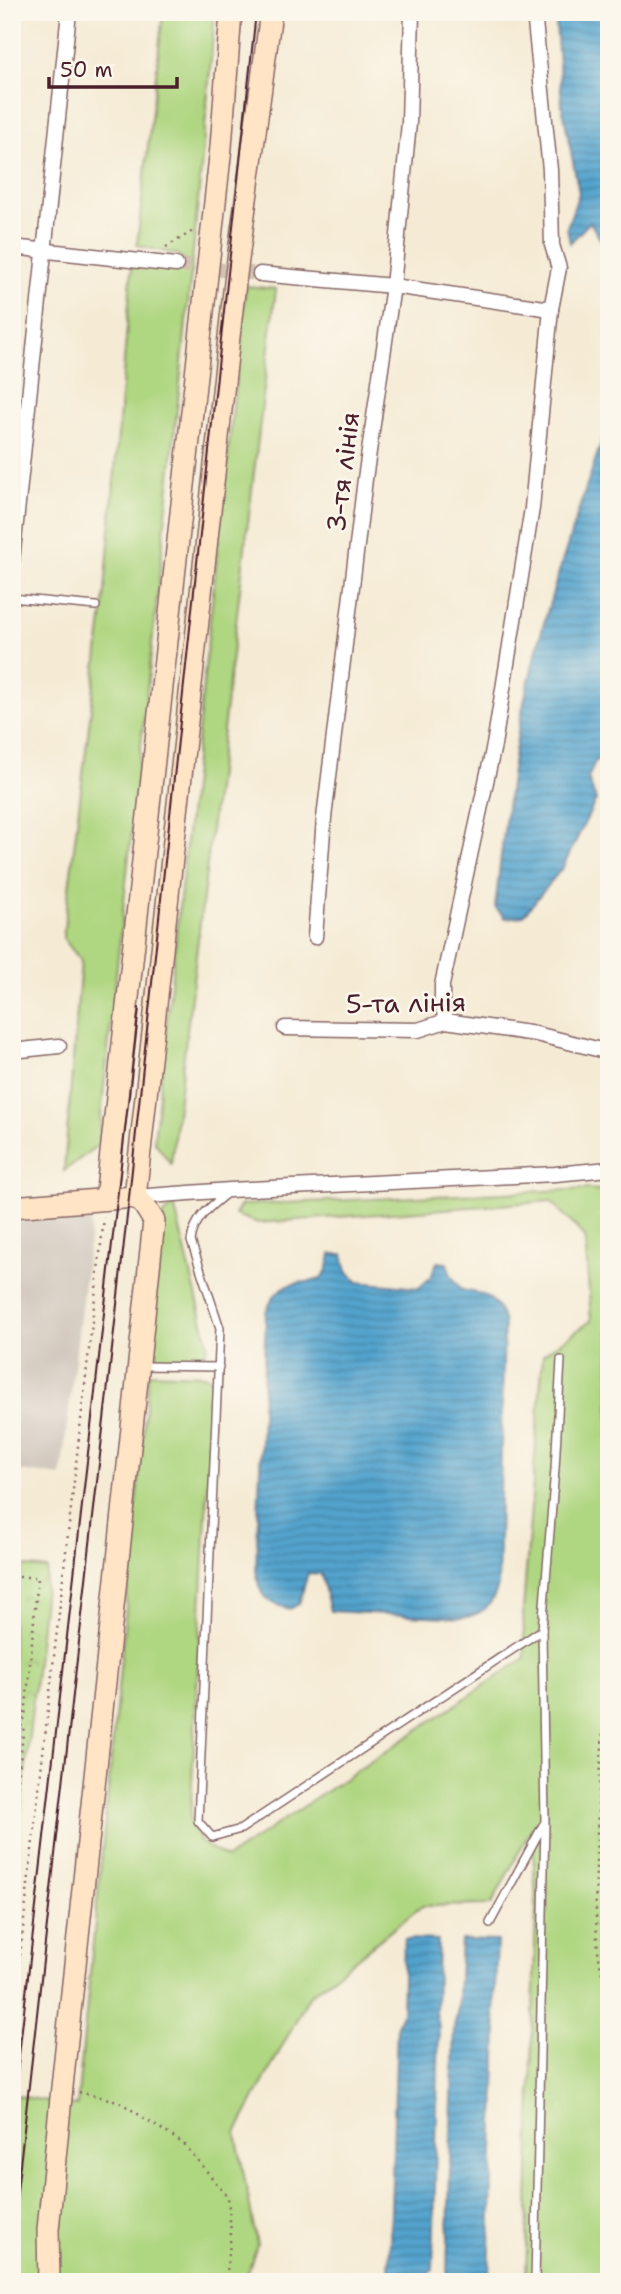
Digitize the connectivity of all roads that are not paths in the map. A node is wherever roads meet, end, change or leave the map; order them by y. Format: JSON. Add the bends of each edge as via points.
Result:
{"nodes":[{"id":1,"x":69,"y":12,"type":"edge"},
{"id":2,"x":231,"y":12,"type":"edge"},
{"id":3,"x":271,"y":12,"type":"edge"},
{"id":4,"x":412,"y":12,"type":"edge"},
{"id":5,"x":534,"y":12,"type":"edge"},
{"id":6,"x":12,"y":247,"type":"edge"},
{"id":7,"x":46,"y":251,"type":"junction"},
{"id":8,"x":176,"y":265,"type":"tunnel mouth"},
{"id":9,"x":260,"y":274,"type":"tunnel mouth"},
{"id":10,"x":393,"y":286,"type":"junction"},
{"id":11,"x":551,"y":309,"type":"junction"},
{"id":12,"x":12,"y":561,"type":"edge"},
{"id":13,"x":12,"y":598,"type":"edge"},
{"id":14,"x":96,"y":606,"type":"dead end"},
{"id":15,"x":316,"y":937,"type":"dead end"},
{"id":16,"x":446,"y":1021,"type":"junction"},
{"id":17,"x":285,"y":1028,"type":"dead end"},
{"id":18,"x":59,"y":1046,"type":"dead end"},
{"id":19,"x":12,"y":1051,"type":"edge"},
{"id":20,"x":609,"y":1052,"type":"edge"},
{"id":21,"x":609,"y":1169,"type":"edge"},
{"id":22,"x":230,"y":1190,"type":"junction"},
{"id":23,"x":135,"y":1197,"type":"junction"},
{"id":24,"x":106,"y":1199,"type":"junction"},
{"id":25,"x":12,"y":1207,"type":"edge"},
{"id":26,"x":561,"y":1360,"type":"dead end"},
{"id":27,"x":139,"y":1366,"type":"junction"},
{"id":28,"x":219,"y":1367,"type":"junction"},
{"id":29,"x":542,"y":1630,"type":"junction"},
{"id":30,"x":545,"y":1822,"type":"junction"},
{"id":31,"x":491,"y":1923,"type":"dead end"},
{"id":32,"x":49,"y":2282,"type":"edge"},
{"id":33,"x":535,"y":2282,"type":"edge"}],
"edges":[{"from":1,"to":7,"type":"street"},
{"from":2,"to":24,"type":"main road","via":[[220,161]]},
{"from":3,"to":23,"type":"main road","via":[[235,282]]},
{"from":4,"to":10,"type":"street","name":"3-тя лінія","via":[[409,123]]},
{"from":5,"to":11,"type":"street","via":[[550,170],[551,245],[559,268]]},
{"from":6,"to":7,"type":"street"},
{"from":7,"to":8,"type":"street"},
{"from":7,"to":12,"type":"street"},
{"from":9,"to":10,"type":"street"},
{"from":10,"to":11,"type":"street"},
{"from":10,"to":15,"type":"street","name":"3-тя лінія","via":[[324,818]]},
{"from":11,"to":16,"type":"street","via":[[532,508],[494,745],[442,985]]},
{"from":13,"to":14,"type":"lane"},
{"from":16,"to":17,"type":"street","name":"5-та лінія","via":[[418,1030]]},
{"from":16,"to":20,"type":"street","name":"5-та лінія","via":[[536,1034]]},
{"from":18,"to":19,"type":"street"},
{"from":21,"to":22,"type":"street"},
{"from":22,"to":23,"type":"street"},
{"from":22,"to":28,"type":"lane","via":[[199,1216],[191,1241],[220,1328]]},
{"from":23,"to":24,"type":"main road"},
{"from":23,"to":27,"type":"main road","via":[[154,1222]]},
{"from":24,"to":25,"type":"main road"},
{"from":26,"to":29,"type":"lane"},
{"from":27,"to":28,"type":"lane"},
{"from":27,"to":32,"type":"main road","via":[[48,2230]]},
{"from":28,"to":29,"type":"lane","via":[[198,1821],[212,1837],[241,1829]]},
{"from":29,"to":30,"type":"lane"},
{"from":30,"to":31,"type":"lane"},
{"from":30,"to":33,"type":"lane"}]}
